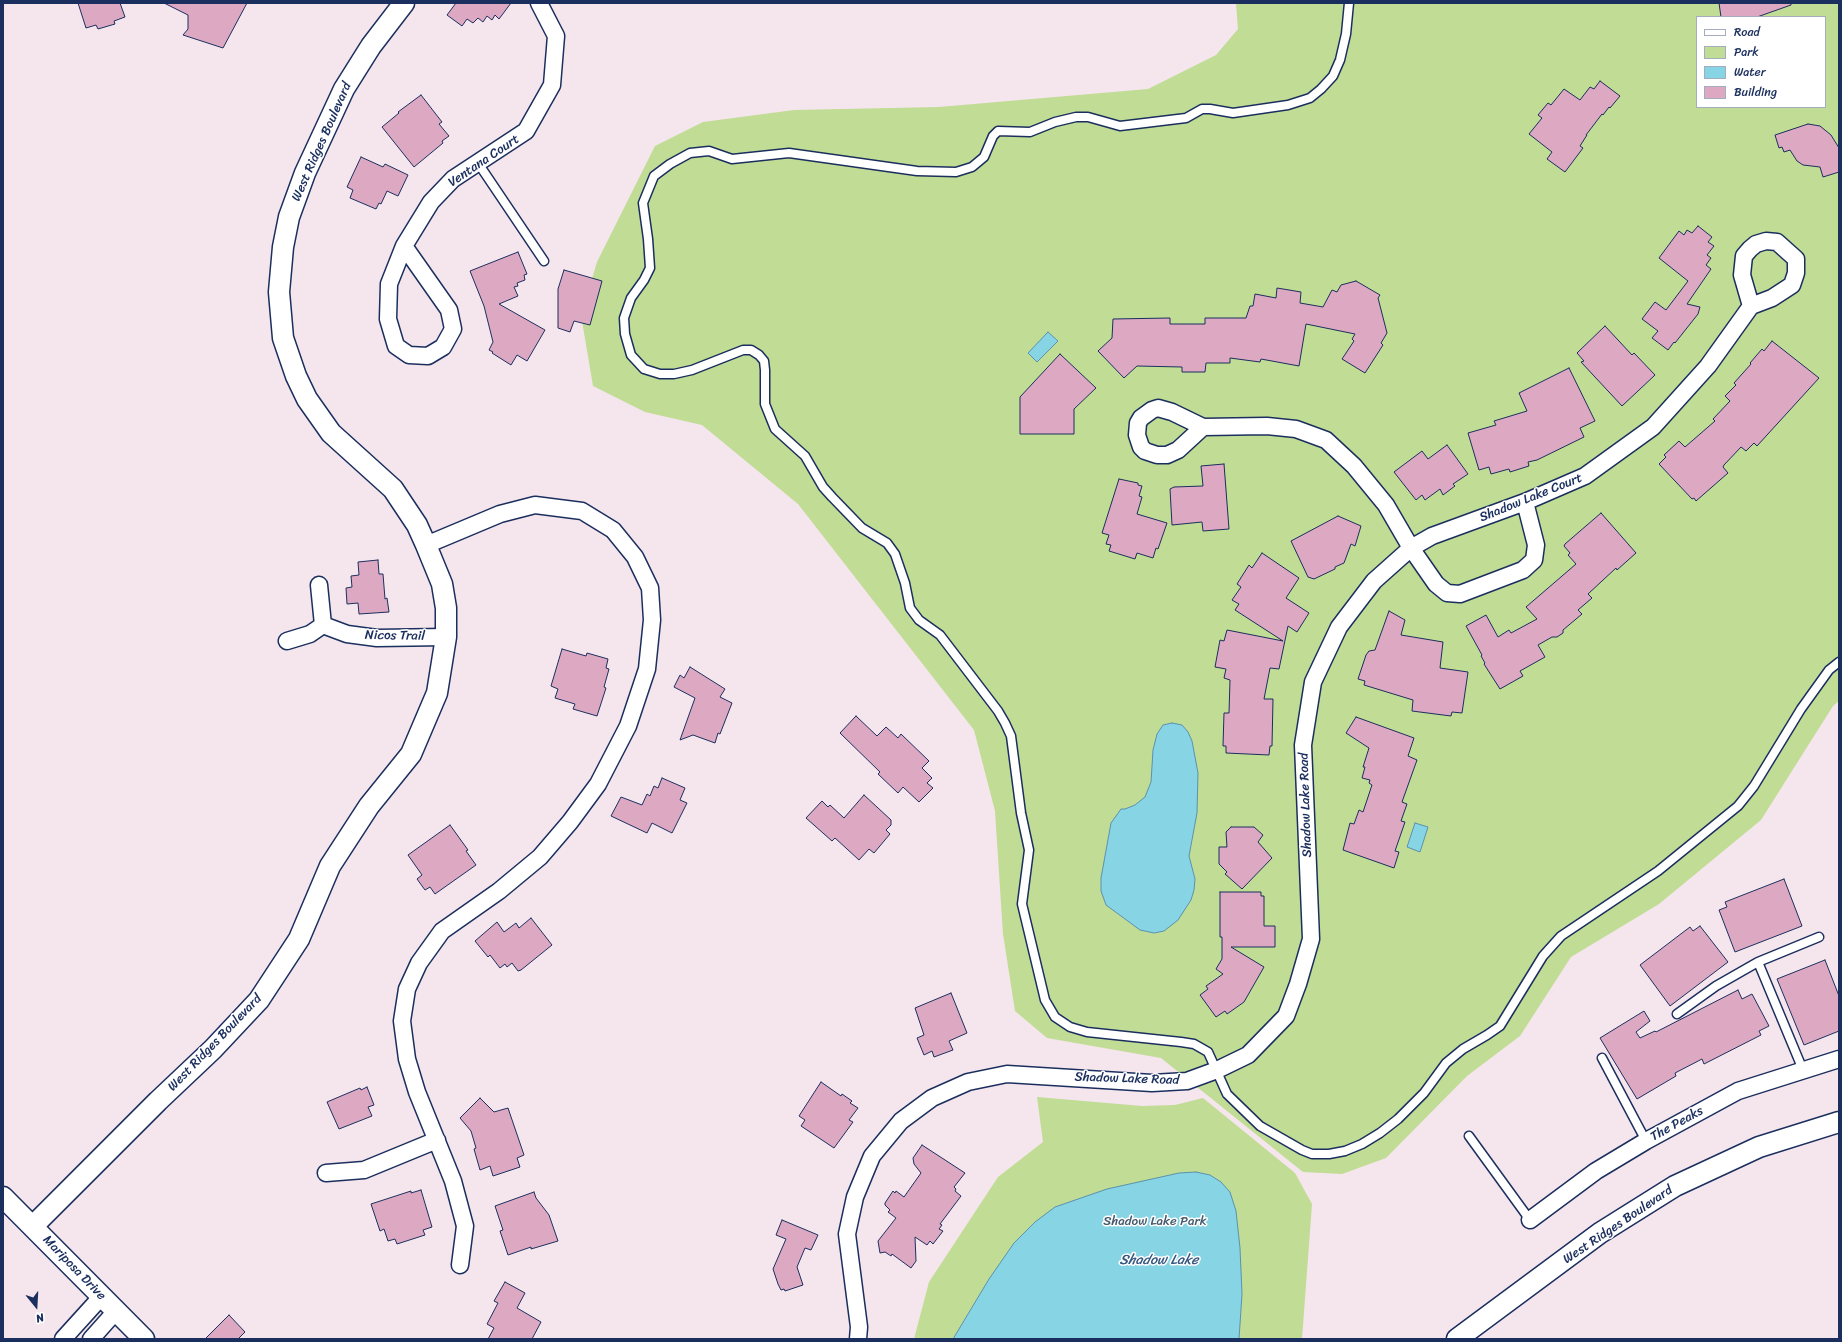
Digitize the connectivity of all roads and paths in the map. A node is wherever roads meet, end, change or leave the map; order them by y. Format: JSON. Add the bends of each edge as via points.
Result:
{"nodes":[{"id":1,"x":404,"y":3,"type":"edge"},
{"id":2,"x":539,"y":3,"type":"edge"},
{"id":3,"x":1349,"y":3,"type":"edge"},
{"id":4,"x":478,"y":163,"type":"junction"},
{"id":5,"x":404,"y":246,"type":"junction"},
{"id":6,"x":544,"y":261,"type":"dead end"},
{"id":7,"x":1751,"y":306,"type":"dead end"},
{"id":8,"x":1203,"y":427,"type":"dead end"},
{"id":9,"x":1526,"y":502,"type":"junction"},
{"id":10,"x":426,"y":545,"type":"junction"},
{"id":11,"x":1411,"y":548,"type":"junction"},
{"id":12,"x":319,"y":585,"type":"dead end"},
{"id":13,"x":323,"y":625,"type":"junction"},
{"id":14,"x":446,"y":637,"type":"junction"},
{"id":15,"x":286,"y":642,"type":"dead end"},
{"id":16,"x":1839,"y":662,"type":"edge"},
{"id":17,"x":1819,"y":937,"type":"dead end"},
{"id":18,"x":1758,"y":962,"type":"junction"},
{"id":19,"x":1677,"y":1014,"type":"dead end"},
{"id":20,"x":1602,"y":1058,"type":"dead end"},
{"id":21,"x":1839,"y":1059,"type":"edge"},
{"id":22,"x":1217,"y":1070,"type":"junction"},
{"id":23,"x":1803,"y":1070,"type":"junction"},
{"id":24,"x":1839,"y":1122,"type":"edge"},
{"id":25,"x":1469,"y":1136,"type":"dead end"},
{"id":26,"x":437,"y":1140,"type":"junction"},
{"id":27,"x":1646,"y":1141,"type":"junction"},
{"id":28,"x":326,"y":1173,"type":"dead end"},
{"id":29,"x":3,"y":1197,"type":"edge"},
{"id":30,"x":1530,"y":1220,"type":"joint"},
{"id":31,"x":33,"y":1226,"type":"junction"},
{"id":32,"x":460,"y":1265,"type":"dead end"},
{"id":33,"x":102,"y":1296,"type":"junction"},
{"id":34,"x":116,"y":1311,"type":"junction"},
{"id":35,"x":63,"y":1339,"type":"edge"},
{"id":36,"x":91,"y":1339,"type":"edge"},
{"id":37,"x":144,"y":1339,"type":"edge"},
{"id":38,"x":858,"y":1339,"type":"edge"},
{"id":39,"x":1457,"y":1339,"type":"edge"}],
"edges":[{"from":1,"to":10,"type":"street","name":"West Ridges Boulevard","via":[[371,46],[348,84],[305,172],[289,217],[279,292],[283,338],[307,399],[331,433],[393,488],[417,525]]},
{"from":2,"to":4,"type":"street","name":"Ventana Court","via":[[556,36],[552,85],[526,132]]},
{"from":3,"to":22,"type":"lane","via":[[1346,34],[1333,76],[1310,98],[1288,105],[1233,113],[1202,109],[1186,118],[1120,126],[1088,117],[1076,117],[1030,132],[998,131],[993,136],[984,157],[972,167],[956,172],[917,171],[789,153],[732,159],[709,151],[690,153],[654,176],[643,203],[650,268],[631,298],[624,318],[631,355],[644,369],[660,374],[692,370],[742,350],[751,350],[759,355],[764,361],[765,404],[775,428],[805,456],[822,487],[862,528],[887,542],[895,554],[910,608],[919,620],[940,635],[998,711],[1011,736],[1021,813],[1029,850],[1022,904],[1045,1000],[1055,1017],[1070,1027],[1087,1032],[1194,1044],[1208,1052]]},
{"from":4,"to":5,"type":"street","name":"Ventana Court","via":[[453,179],[431,202]]},
{"from":4,"to":6,"type":"lane"},
{"from":5,"to":5,"type":"street","name":"Ventana Court","via":[[389,284],[388,319],[396,346],[409,355],[428,356],[443,347],[453,329],[452,323],[449,310]]},
{"from":7,"to":9,"type":"street","name":"Shadow Lake Court","via":[[1708,366],[1653,428],[1585,476]]},
{"from":8,"to":11,"type":"street","via":[[1267,426],[1296,429],[1326,440],[1354,466],[1386,505]]},
{"from":9,"to":11,"type":"street","name":"Shadow Lake Court","via":[[1432,536]]},
{"from":9,"to":11,"type":"street","via":[[1536,545],[1534,560],[1523,570],[1460,594],[1447,593],[1436,584]]},
{"from":10,"to":14,"type":"street","name":"West Ridges Boulevard","via":[[442,584],[446,608]]},
{"from":10,"to":26,"type":"street","via":[[500,514],[535,505],[582,511],[613,530],[635,557],[650,588],[652,620],[647,669],[628,726],[598,784],[540,857],[499,891],[442,931],[419,963],[407,988],[402,1021],[407,1060]]},
{"from":11,"to":22,"type":"street","name":"Shadow Lake Road","via":[[1374,581],[1339,627],[1313,682],[1303,745],[1311,939],[1298,984],[1286,1016],[1248,1055]]},
{"from":12,"to":13,"type":"street"},
{"from":13,"to":14,"type":"street","name":"Nicos Trail","via":[[347,634],[377,638]]},
{"from":13,"to":15,"type":"street","via":[[310,634]]},
{"from":14,"to":31,"type":"street","name":"West Ridges Boulevard","via":[[437,693],[411,754],[369,806],[330,866],[299,939],[259,1000],[214,1049]]},
{"from":16,"to":22,"type":"lane","via":[[1829,670],[1801,709],[1754,786],[1738,806],[1658,871],[1561,936],[1542,956],[1500,1026],[1446,1063],[1424,1093],[1380,1133],[1345,1151],[1312,1154],[1260,1126],[1227,1094]]},
{"from":17,"to":18,"type":"lane"},
{"from":18,"to":19,"type":"lane","via":[[1716,986]]},
{"from":18,"to":23,"type":"lane"},
{"from":20,"to":27,"type":"lane"},
{"from":21,"to":23,"type":"street","name":"The Peaks"},
{"from":22,"to":38,"type":"street","name":"Shadow Lake Road","via":[[1187,1081],[1152,1083],[1007,1074],[968,1082],[946,1091],[901,1121],[872,1156],[855,1197],[847,1234],[859,1326]]},
{"from":23,"to":27,"type":"street","name":"The Peaks","via":[[1738,1091]]},
{"from":24,"to":39,"type":"street","name":"West Ridges Boulevard","via":[[1759,1147],[1675,1186],[1600,1233]]},
{"from":25,"to":30,"type":"lane"},
{"from":26,"to":28,"type":"street","via":[[364,1170]]},
{"from":26,"to":32,"type":"street","via":[[453,1182],[465,1226]]},
{"from":27,"to":30,"type":"street","name":"The Peaks","via":[[1596,1171]]},
{"from":29,"to":31,"type":"street","name":"Mariposa Drive"},
{"from":31,"to":33,"type":"street","name":"Mariposa Drive"},
{"from":33,"to":34,"type":"street","name":"Mariposa Drive"},
{"from":33,"to":35,"type":"street"},
{"from":34,"to":36,"type":"street"},
{"from":34,"to":37,"type":"street","name":"Mariposa Drive"}]}
